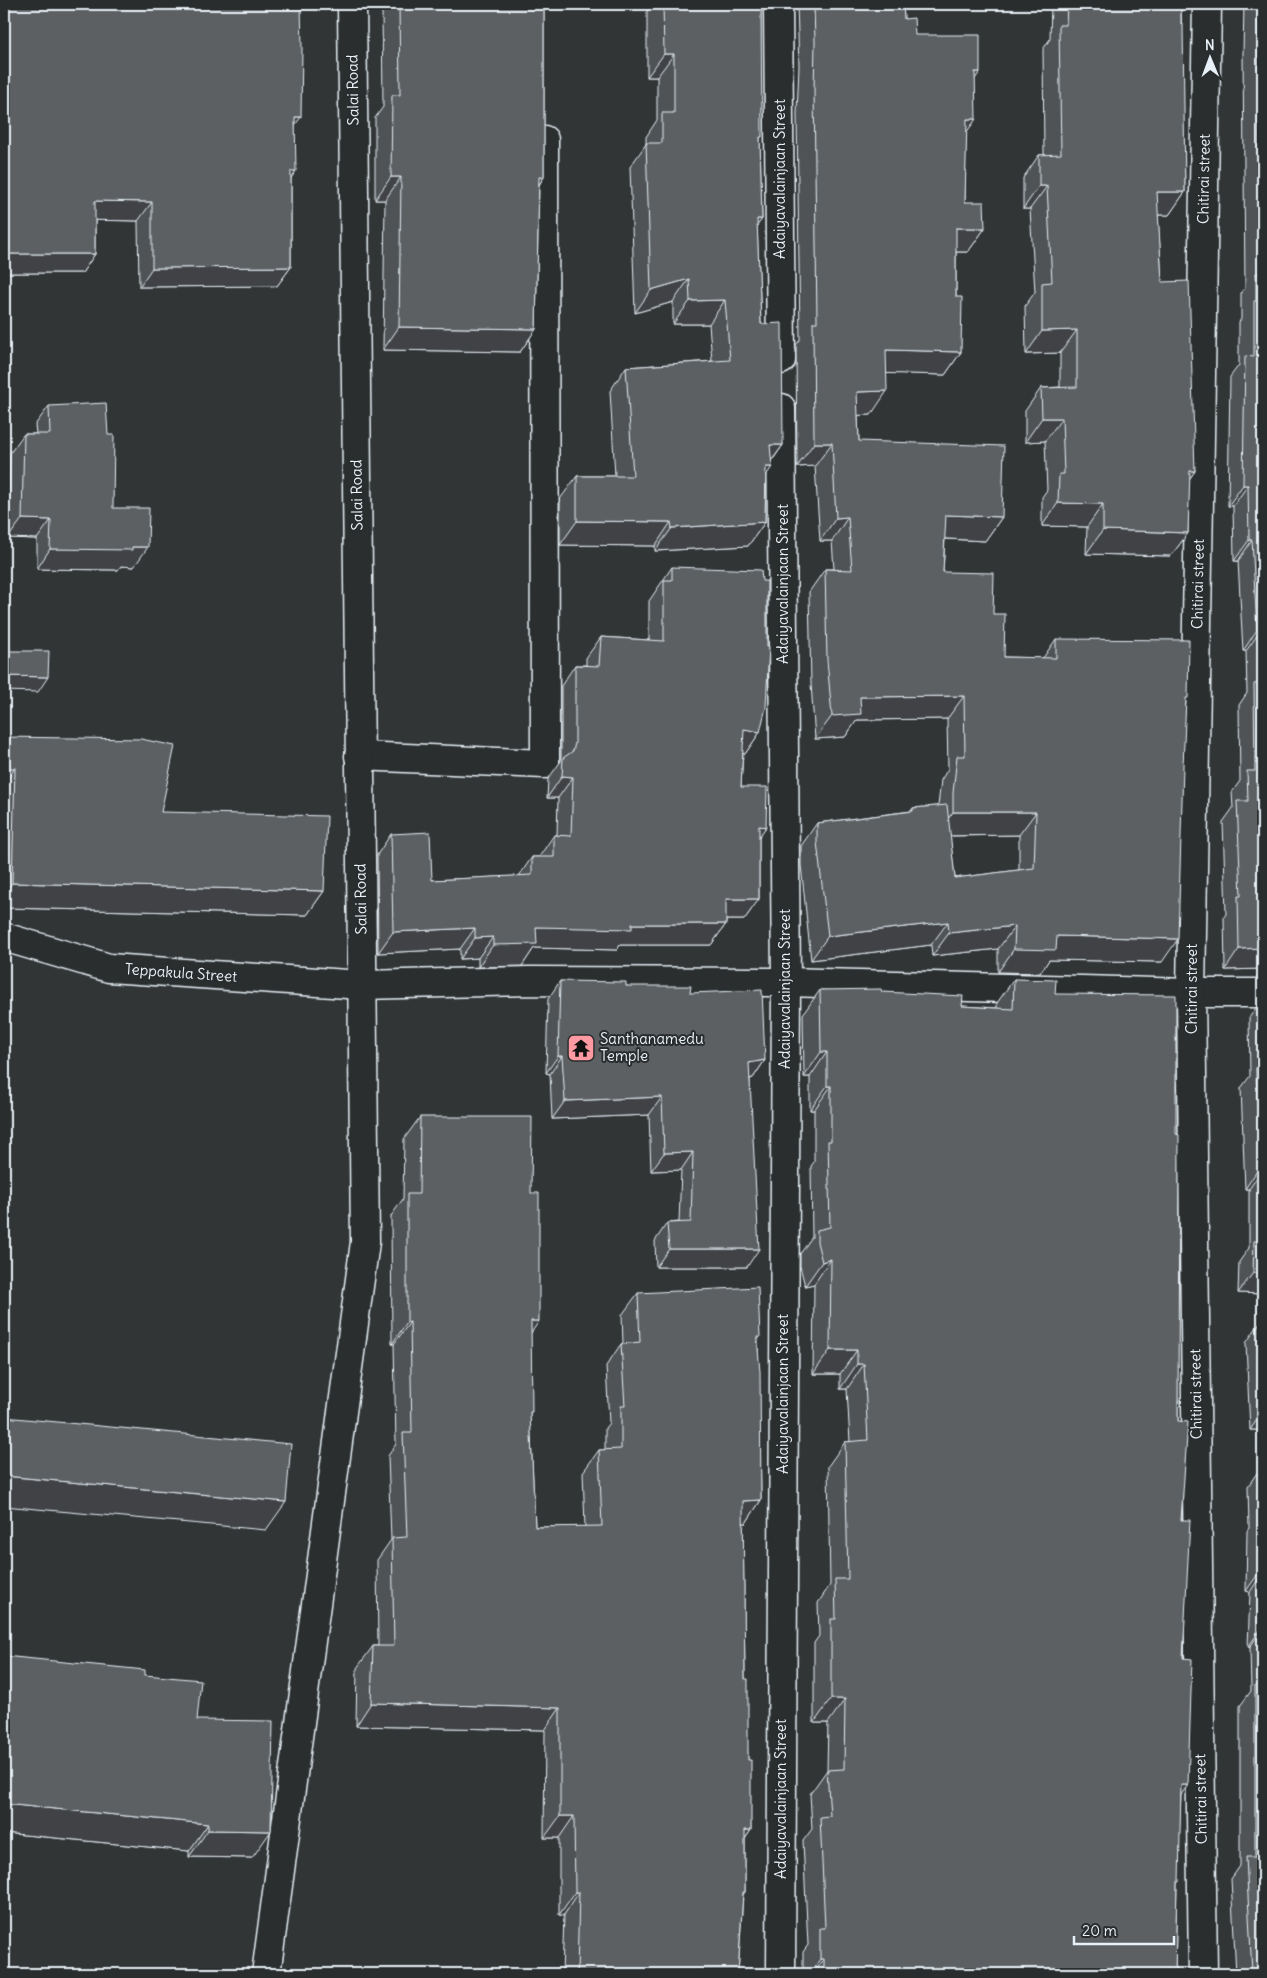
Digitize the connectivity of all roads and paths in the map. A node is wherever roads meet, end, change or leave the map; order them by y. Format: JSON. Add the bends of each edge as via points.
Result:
{"nodes":[{"id":1,"x":352,"y":4,"type":"edge"},
{"id":2,"x":778,"y":4,"type":"edge"},
{"id":3,"x":1207,"y":4,"type":"edge"},
{"id":4,"x":544,"y":112,"type":"edge"},
{"id":5,"x":359,"y":756,"type":"junction"},
{"id":6,"x":4,"y":938,"type":"edge"},
{"id":7,"x":786,"y":982,"type":"junction"},
{"id":8,"x":362,"y":985,"type":"junction"},
{"id":9,"x":1191,"y":993,"type":"junction"},
{"id":10,"x":1263,"y":993,"type":"edge"},
{"id":11,"x":266,"y":1974,"type":"edge"},
{"id":12,"x":781,"y":1974,"type":"edge"},
{"id":13,"x":1203,"y":1974,"type":"edge"}],
"edges":[{"from":1,"to":5,"type":"street","name":"Salai Road"},
{"from":2,"to":7,"type":"street","name":"Adaiyavalainjaan Street"},
{"from":3,"to":9,"type":"street","name":"Chitirai street"},
{"from":4,"to":5,"type":"street","via":[[545,764]]},
{"from":5,"to":8,"type":"street","name":"Salai Road"},
{"from":6,"to":8,"type":"street","name":"Teppakula Street","via":[[109,968]]},
{"from":7,"to":8,"type":"street","name":"Teppakula Street","via":[[529,981]]},
{"from":7,"to":9,"type":"street","name":"Teppakula Street"},
{"from":7,"to":12,"type":"street","name":"Adaiyavalainjaan Street"},
{"from":8,"to":11,"type":"street","name":"Salai Road","via":[[365,1242]]},
{"from":9,"to":10,"type":"street","name":"Teppakula Street"},
{"from":9,"to":13,"type":"street","name":"Chitirai street"}]}
